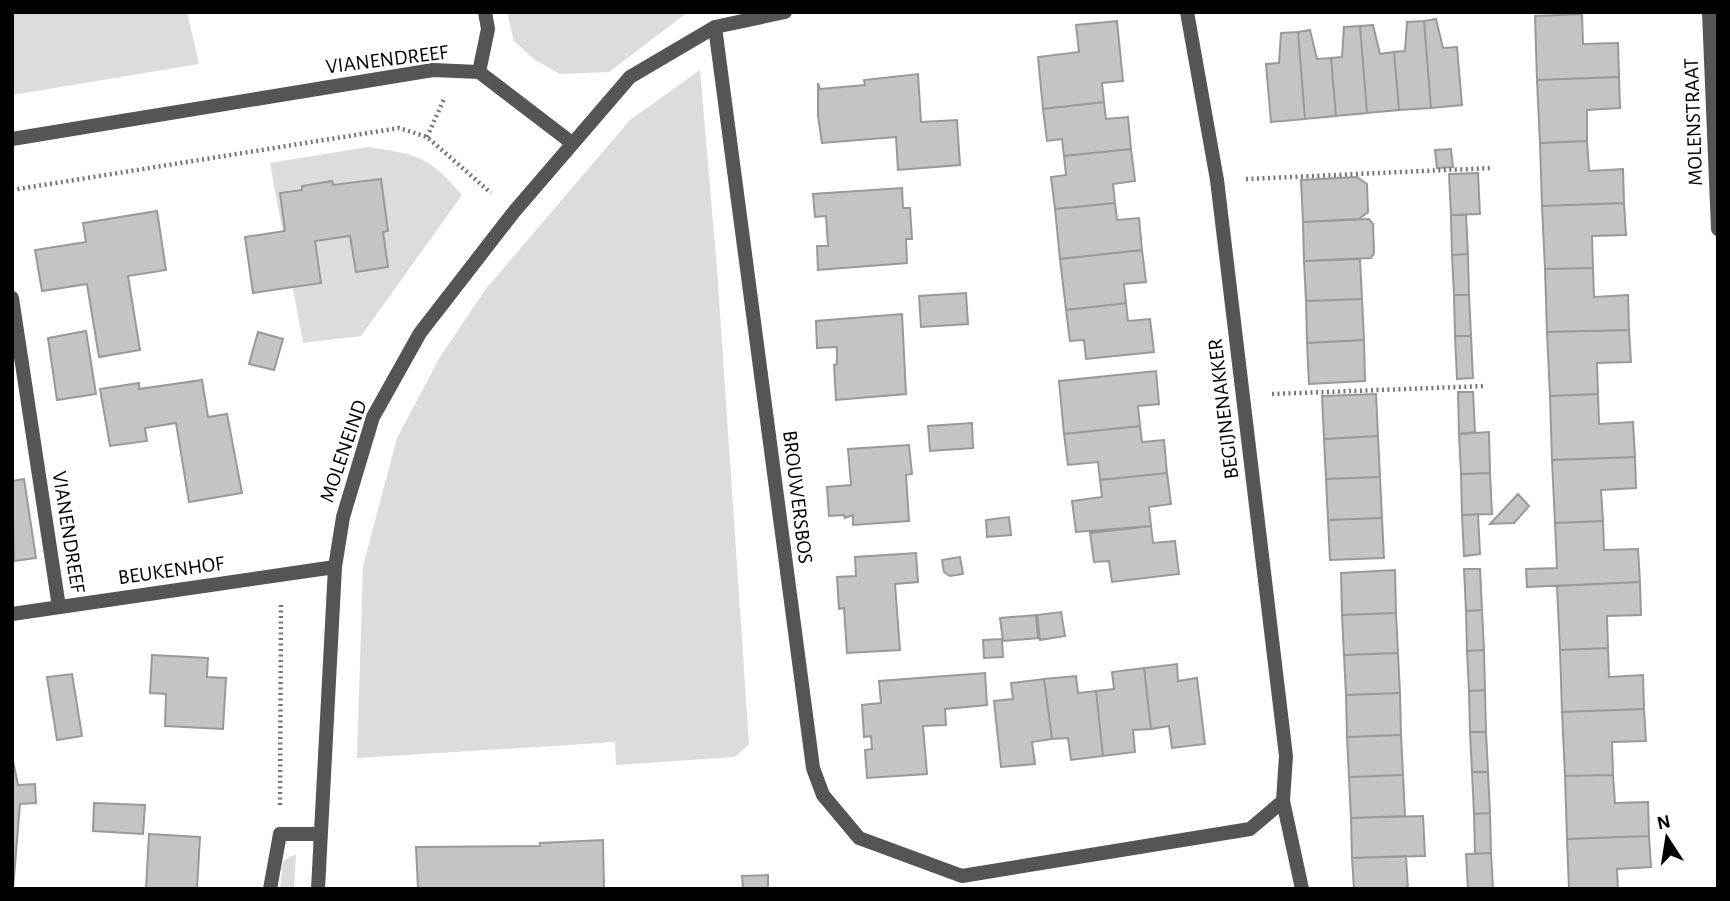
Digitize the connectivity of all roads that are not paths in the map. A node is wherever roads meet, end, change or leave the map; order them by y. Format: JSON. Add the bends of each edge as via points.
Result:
{"nodes":[{"id":1,"x":485,"y":12,"type":"edge"},
{"id":2,"x":785,"y":12,"type":"edge"},
{"id":3,"x":1187,"y":12,"type":"edge"},
{"id":4,"x":1709,"y":12,"type":"edge"},
{"id":5,"x":715,"y":27,"type":"junction"},
{"id":6,"x":479,"y":72,"type":"junction"},
{"id":7,"x":12,"y":139,"type":"edge"},
{"id":8,"x":572,"y":143,"type":"junction"},
{"id":9,"x":1718,"y":229,"type":"edge"},
{"id":10,"x":12,"y":298,"type":"edge"},
{"id":11,"x":335,"y":567,"type":"junction"},
{"id":12,"x":59,"y":607,"type":"junction"},
{"id":13,"x":12,"y":614,"type":"edge"},
{"id":14,"x":1283,"y":802,"type":"junction"},
{"id":15,"x":320,"y":834,"type":"junction"},
{"id":16,"x":962,"y":883,"type":"edge"},
{"id":17,"x":270,"y":889,"type":"edge"},
{"id":18,"x":318,"y":889,"type":"edge"},
{"id":19,"x":1303,"y":889,"type":"edge"}],
"edges":[{"from":1,"to":6,"type":"street","via":[[488,29]]},
{"from":2,"to":5,"type":"street"},
{"from":3,"to":14,"type":"street","name":"BEGIJNENAKKER","via":[[1217,180],[1286,755]]},
{"from":4,"to":9,"type":"street","name":"MOLENSTRAAT"},
{"from":5,"to":8,"type":"street","via":[[630,77]]},
{"from":5,"to":16,"type":"street","name":"BROUWERSBOS","via":[[813,768],[823,795],[859,838]]},
{"from":6,"to":7,"type":"street","name":"VIANENDREEF","via":[[433,70]]},
{"from":6,"to":8,"type":"street","name":"VIANENDREEF"},
{"from":8,"to":11,"type":"street","name":"MOLENEIND","via":[[420,333],[373,417],[342,517]]},
{"from":10,"to":12,"type":"street","name":"VIANENDREEF"},
{"from":11,"to":12,"type":"street","name":"BEUKENHOF"},
{"from":11,"to":15,"type":"street","name":"MOLENEIND"},
{"from":12,"to":13,"type":"street","name":"BEUKENHOF"},
{"from":14,"to":16,"type":"street","via":[[1250,829]]},
{"from":14,"to":19,"type":"street","name":"BEGIJNENAKKER"},
{"from":15,"to":17,"type":"street","via":[[280,834]]},
{"from":15,"to":18,"type":"street","name":"MOLENEIND"}]}
